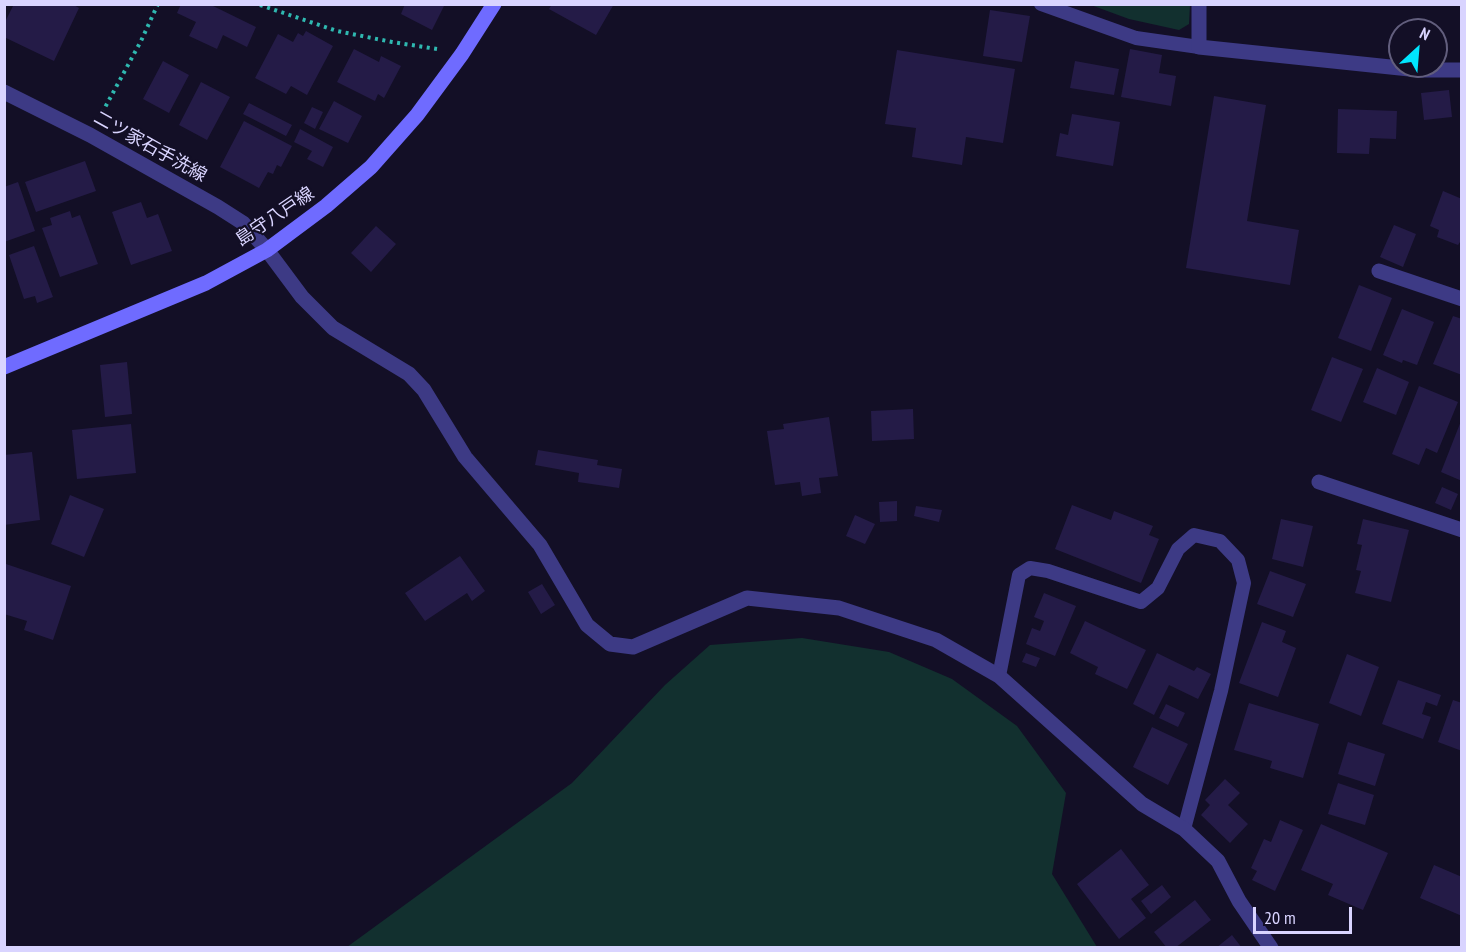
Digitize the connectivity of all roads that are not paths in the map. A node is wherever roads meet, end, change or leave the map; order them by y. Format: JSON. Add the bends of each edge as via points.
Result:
{"nodes":[{"id":1,"x":494,"y":4,"type":"edge"},
{"id":2,"x":1041,"y":4,"type":"edge"},
{"id":3,"x":1199,"y":4,"type":"edge"},
{"id":4,"x":1199,"y":47,"type":"junction"},
{"id":5,"x":1461,"y":70,"type":"edge"},
{"id":6,"x":4,"y":92,"type":"edge"},
{"id":7,"x":267,"y":250,"type":"junction"},
{"id":8,"x":1379,"y":271,"type":"dead end"},
{"id":9,"x":1461,"y":299,"type":"edge"},
{"id":10,"x":4,"y":367,"type":"edge"},
{"id":11,"x":1319,"y":482,"type":"dead end"},
{"id":12,"x":1461,"y":530,"type":"edge"},
{"id":13,"x":999,"y":676,"type":"junction"},
{"id":14,"x":1184,"y":829,"type":"junction"},
{"id":15,"x":1272,"y":948,"type":"edge"}],
"edges":[{"from":1,"to":7,"type":"main road","name":"島守八戸線","via":[[417,115],[370,167]]},
{"from":2,"to":4,"type":"lane","via":[[1136,38]]},
{"from":3,"to":4,"type":"street"},
{"from":4,"to":5,"type":"street","via":[[1419,70]]},
{"from":6,"to":7,"type":"street","name":"二ツ家石手洗線","via":[[218,207],[243,223]]},
{"from":7,"to":10,"type":"main road","name":"島守八戸線","via":[[206,283]]},
{"from":7,"to":13,"type":"street","name":"二ツ家石手洗線","via":[[302,297],[333,328],[409,374],[424,390],[465,457],[540,545],[587,625],[610,644],[633,647],[747,598],[839,608],[936,640]]},
{"from":8,"to":9,"type":"street"},
{"from":11,"to":12,"type":"street"},
{"from":13,"to":14,"type":"street","name":"二ツ家石手洗線","via":[[1142,804]]},
{"from":13,"to":14,"type":"lane","via":[[1018,575],[1030,568],[1048,571],[1141,602],[1158,588],[1178,549],[1194,535],[1220,541],[1238,560],[1244,583],[1221,691]]},
{"from":14,"to":15,"type":"street","name":"二ツ家石手洗線","via":[[1218,861],[1239,901]]}]}
